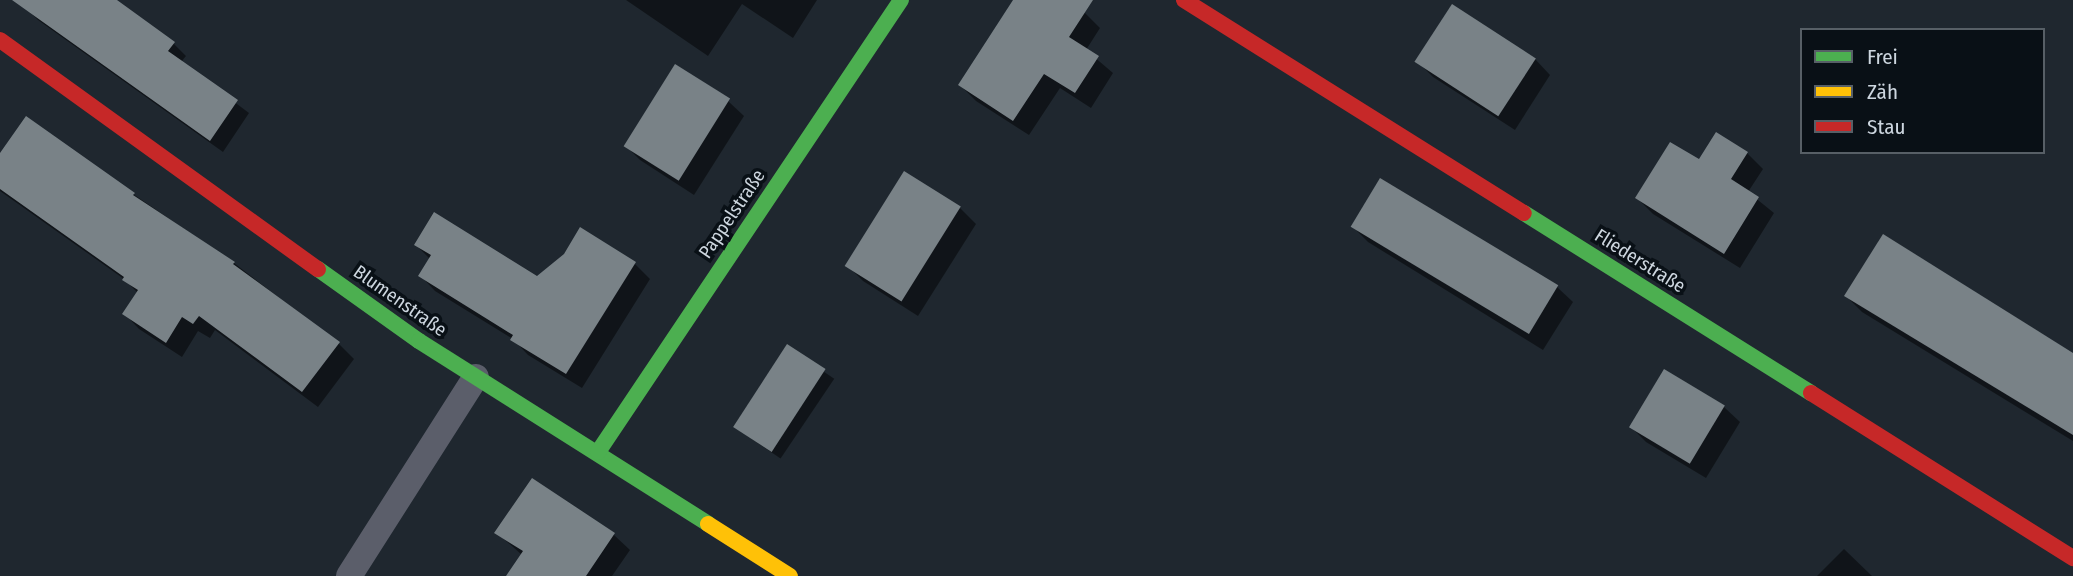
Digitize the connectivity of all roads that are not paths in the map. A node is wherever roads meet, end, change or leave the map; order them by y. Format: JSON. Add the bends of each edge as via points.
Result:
{"nodes":[{"id":1,"x":901,"y":0,"type":"edge"},
{"id":2,"x":1184,"y":0,"type":"edge"},
{"id":3,"x":0,"y":40,"type":"edge"},
{"id":4,"x":476,"y":377,"type":"junction"},
{"id":5,"x":598,"y":452,"type":"junction"},
{"id":6,"x":2073,"y":558,"type":"edge"},
{"id":7,"x":349,"y":576,"type":"edge"},
{"id":8,"x":790,"y":576,"type":"edge"}],
"edges":[{"from":1,"to":5,"type":"street","name":"Pappelstraße"},
{"from":2,"to":6,"type":"street","name":"Fliederstraße"},
{"from":3,"to":4,"type":"street","name":"Blumenstraße","via":[[419,341]]},
{"from":4,"to":5,"type":"street","name":"Blumenstraße"},
{"from":4,"to":7,"type":"lane"},
{"from":5,"to":8,"type":"street","name":"Blumenstraße"}]}
